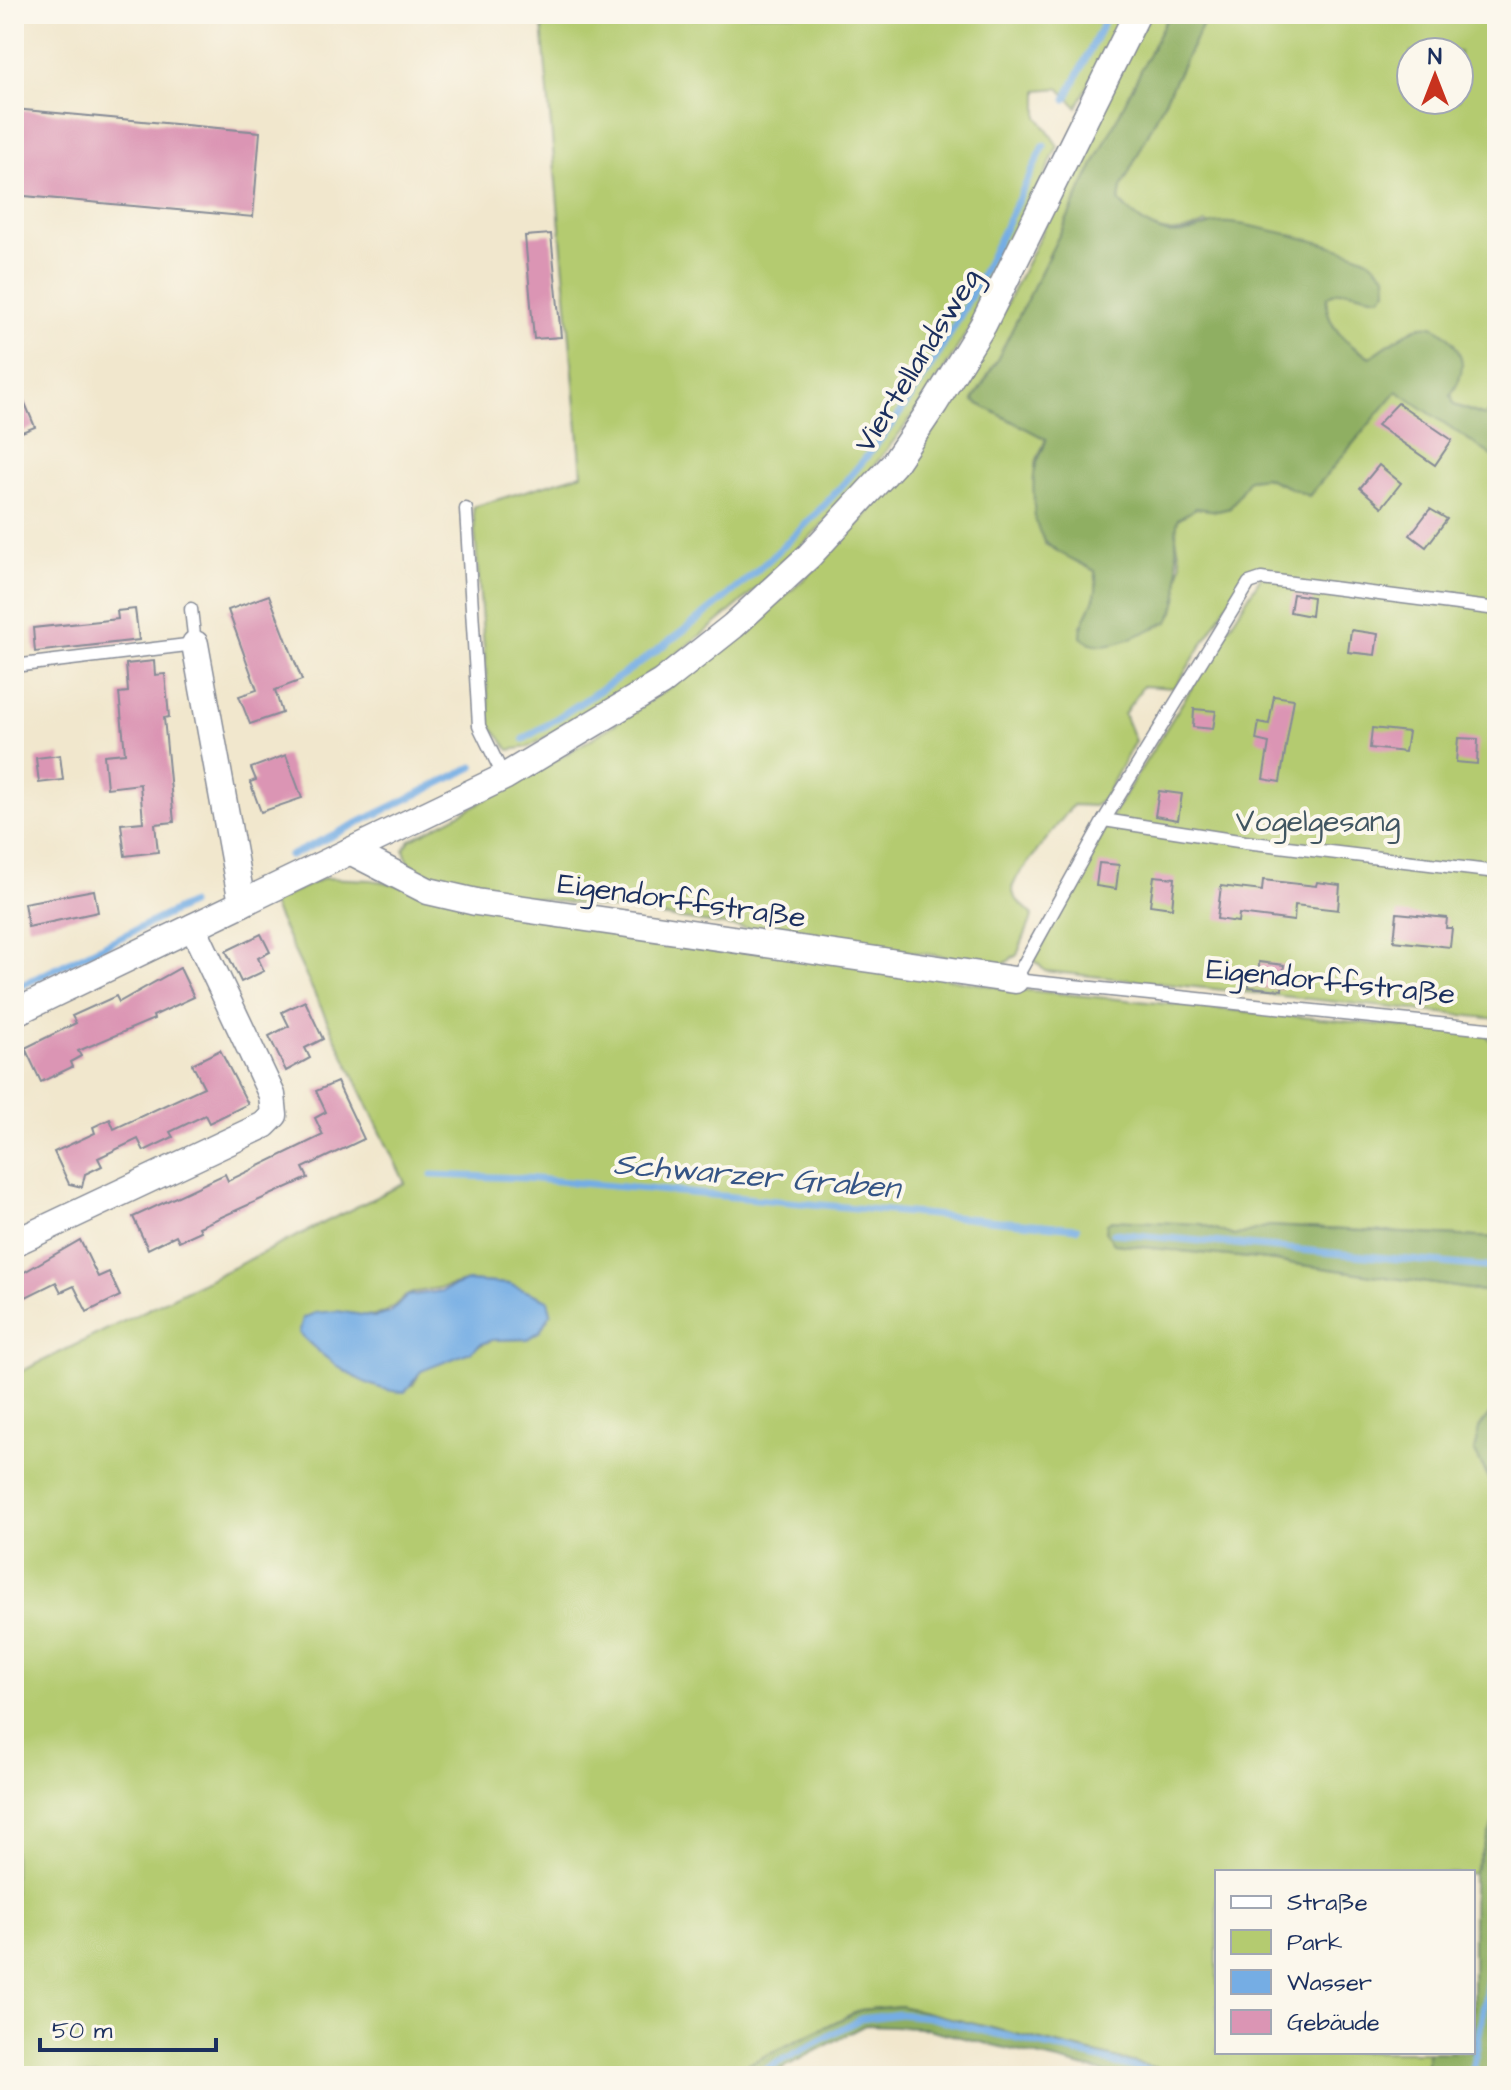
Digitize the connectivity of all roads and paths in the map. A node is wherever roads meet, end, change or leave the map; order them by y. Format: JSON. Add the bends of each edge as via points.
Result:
{"nodes":[{"id":1,"x":1137,"y":14,"type":"edge"},
{"id":2,"x":466,"y":509,"type":"dead end"},
{"id":3,"x":191,"y":609,"type":"dead end"},
{"id":4,"x":1497,"y":609,"type":"edge"},
{"id":5,"x":195,"y":644,"type":"junction"},
{"id":6,"x":14,"y":666,"type":"edge"},
{"id":7,"x":504,"y":777,"type":"junction"},
{"id":8,"x":1104,"y":820,"type":"junction"},
{"id":9,"x":350,"y":851,"type":"junction"},
{"id":10,"x":1497,"y":872,"type":"edge"},
{"id":11,"x":242,"y":903,"type":"junction"},
{"id":12,"x":193,"y":927,"type":"junction"},
{"id":13,"x":1015,"y":980,"type":"junction"},
{"id":14,"x":14,"y":1013,"type":"edge"},
{"id":15,"x":1497,"y":1030,"type":"edge"},
{"id":16,"x":14,"y":1243,"type":"edge"}],
"edges":[{"from":1,"to":7,"type":"street","name":"Viertellandsweg","via":[[983,325],[893,465],[809,556],[733,626],[661,683]]},
{"from":2,"to":7,"type":"lane","via":[[479,726]]},
{"from":3,"to":5,"type":"lane"},
{"from":4,"to":8,"type":"lane","via":[[1261,579],[1249,583]]},
{"from":5,"to":6,"type":"lane"},
{"from":5,"to":11,"type":"street"},
{"from":7,"to":9,"type":"street","name":"Viertellandsweg"},
{"from":8,"to":10,"type":"lane"},
{"from":8,"to":13,"type":"lane"},
{"from":9,"to":11,"type":"street"},
{"from":9,"to":13,"type":"street","name":"Eigendorffstraße","via":[[428,891],[476,902]]},
{"from":11,"to":12,"type":"street"},
{"from":12,"to":14,"type":"street"},
{"from":12,"to":16,"type":"street","via":[[272,1095],[274,1115],[264,1125]]},
{"from":13,"to":15,"type":"lane","name":"Eigendorffstraße"}]}
